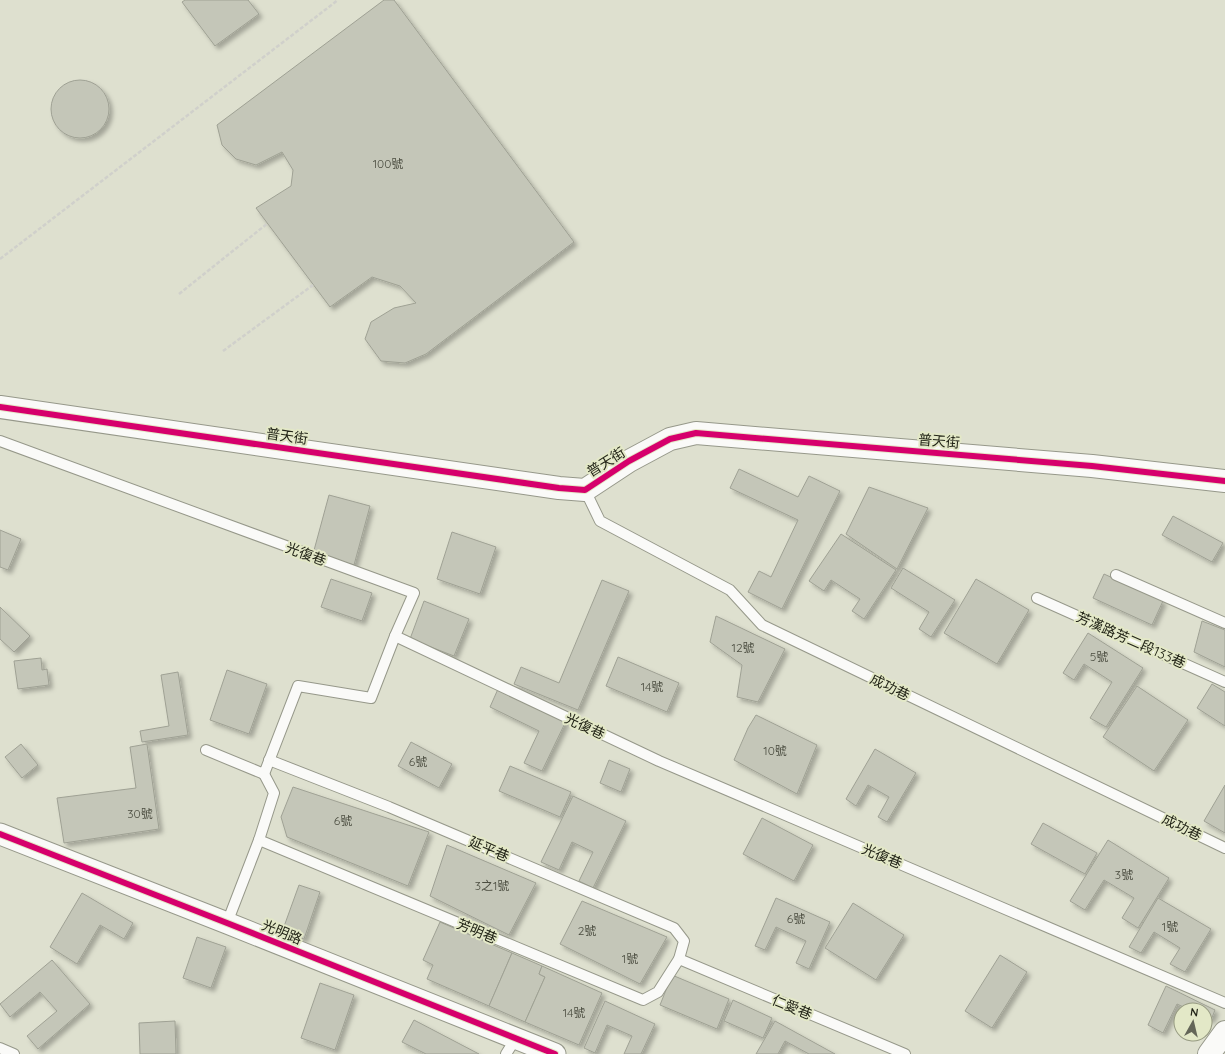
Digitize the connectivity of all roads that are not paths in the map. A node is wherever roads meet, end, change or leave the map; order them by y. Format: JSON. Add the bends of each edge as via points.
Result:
{"nodes":[{"id":1,"x":0,"y":407,"type":"edge"},
{"id":2,"x":0,"y":441,"type":"edge"},
{"id":3,"x":1225,"y":481,"type":"edge"},
{"id":4,"x":585,"y":490,"type":"junction"},
{"id":5,"x":1116,"y":575,"type":"dead end"},
{"id":6,"x":1037,"y":598,"type":"dead end"},
{"id":7,"x":1225,"y":623,"type":"edge"},
{"id":8,"x":395,"y":636,"type":"junction"},
{"id":9,"x":1225,"y":682,"type":"edge"},
{"id":10,"x":206,"y":750,"type":"dead end"},
{"id":11,"x":269,"y":760,"type":"junction"},
{"id":12,"x":264,"y":774,"type":"junction"},
{"id":13,"x":0,"y":834,"type":"edge"},
{"id":14,"x":259,"y":840,"type":"junction"},
{"id":15,"x":1225,"y":848,"type":"edge"},
{"id":16,"x":226,"y":923,"type":"junction"},
{"id":17,"x":679,"y":960,"type":"junction"},
{"id":18,"x":1225,"y":1002,"type":"edge"},
{"id":19,"x":1225,"y":1032,"type":"edge"},
{"id":20,"x":511,"y":1046,"type":"edge"},
{"id":21,"x":0,"y":1048,"type":"edge"},
{"id":22,"x":14,"y":1054,"type":"edge"},
{"id":23,"x":555,"y":1054,"type":"edge"},
{"id":24,"x":905,"y":1054,"type":"edge"},
{"id":25,"x":1209,"y":1054,"type":"edge"}],
"edges":[{"from":1,"to":4,"type":"street","name":"普天街"},
{"from":2,"to":8,"type":"lane","name":"光復巷","via":[[414,594]]},
{"from":3,"to":4,"type":"street","name":"普天街","via":[[1092,466],[696,433],[670,439]]},
{"from":4,"to":15,"type":"lane","name":"成功巷","via":[[600,521],[730,590],[762,625]]},
{"from":5,"to":7,"type":"lane"},
{"from":6,"to":9,"type":"lane","name":"芳漢路芳二段133巷"},
{"from":8,"to":11,"type":"lane","via":[[371,698],[298,686]]},
{"from":8,"to":18,"type":"lane","name":"光復巷","via":[[660,761]]},
{"from":10,"to":12,"type":"lane"},
{"from":11,"to":12,"type":"lane"},
{"from":11,"to":17,"type":"lane","name":"延平巷","via":[[389,807],[674,928],[684,942]]},
{"from":12,"to":14,"type":"lane","via":[[274,793]]},
{"from":13,"to":16,"type":"street","name":"光明路"},
{"from":14,"to":16,"type":"lane"},
{"from":14,"to":17,"type":"lane","name":"芳明巷","via":[[643,1000],[658,992]]},
{"from":16,"to":20,"type":"street","name":"光明路"},
{"from":17,"to":24,"type":"lane","name":"仁愛巷"},
{"from":19,"to":25,"type":"street"},
{"from":20,"to":23,"type":"street","name":"光明路"},
{"from":21,"to":22,"type":"lane"}]}
